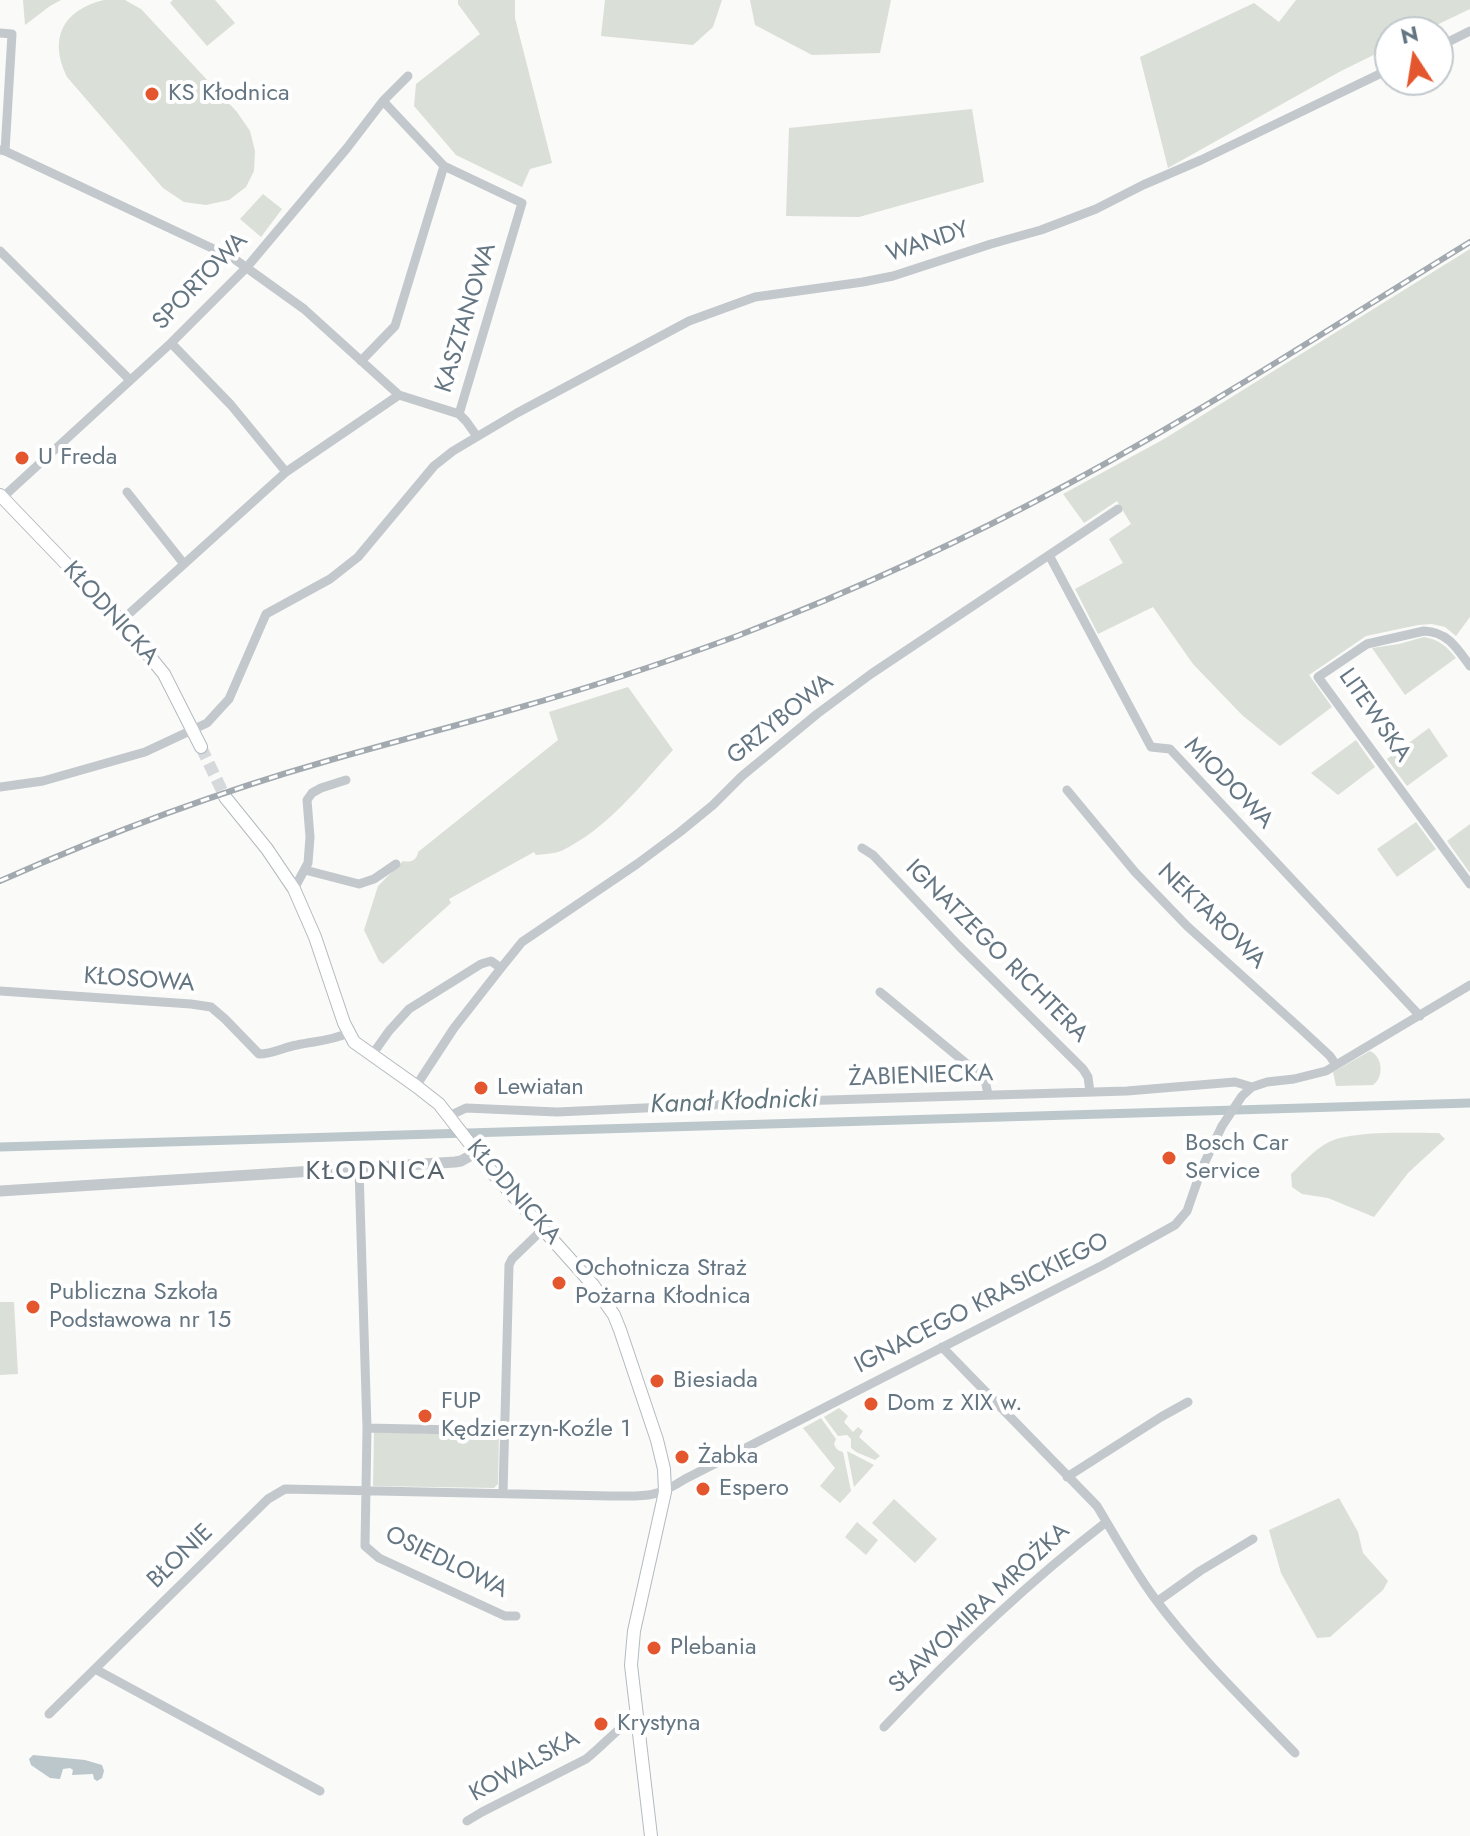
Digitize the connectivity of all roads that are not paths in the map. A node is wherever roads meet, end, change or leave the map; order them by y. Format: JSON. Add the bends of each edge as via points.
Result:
{"nodes":[{"id":1,"x":0,"y":33,"type":"edge"},
{"id":2,"x":408,"y":76,"type":"dead end"},
{"id":3,"x":1374,"y":77,"type":"edge"},
{"id":4,"x":383,"y":101,"type":"junction"},
{"id":5,"x":2,"y":150,"type":"edge"},
{"id":6,"x":444,"y":166,"type":"junction"},
{"id":7,"x":0,"y":251,"type":"edge"},
{"id":8,"x":247,"y":267,"type":"junction"},
{"id":9,"x":171,"y":343,"type":"junction"},
{"id":10,"x":361,"y":361,"type":"junction"},
{"id":11,"x":130,"y":380,"type":"junction"},
{"id":12,"x":399,"y":395,"type":"junction"},
{"id":13,"x":459,"y":414,"type":"junction"},
{"id":14,"x":476,"y":435,"type":"junction"},
{"id":15,"x":286,"y":472,"type":"junction"},
{"id":16,"x":127,"y":492,"type":"dead end"},
{"id":17,"x":1,"y":496,"type":"edge"},
{"id":18,"x":1118,"y":509,"type":"dead end"},
{"id":19,"x":1049,"y":555,"type":"junction"},
{"id":20,"x":184,"y":564,"type":"junction"},
{"id":21,"x":121,"y":621,"type":"junction"},
{"id":22,"x":1470,"y":666,"type":"edge"},
{"id":23,"x":193,"y":729,"type":"junction"},
{"id":24,"x":201,"y":747,"type":"tunnel mouth"},
{"id":25,"x":346,"y":780,"type":"dead end"},
{"id":26,"x":0,"y":787,"type":"edge"},
{"id":27,"x":1067,"y":790,"type":"dead end"},
{"id":28,"x":225,"y":797,"type":"tunnel mouth"},
{"id":29,"x":862,"y":848,"type":"dead end"},
{"id":30,"x":396,"y":864,"type":"dead end"},
{"id":31,"x":305,"y":870,"type":"junction"},
{"id":32,"x":1470,"y":884,"type":"edge"},
{"id":33,"x":294,"y":889,"type":"junction"},
{"id":34,"x":501,"y":968,"type":"junction"},
{"id":35,"x":1470,"y":985,"type":"edge"},
{"id":36,"x":0,"y":991,"type":"edge"},
{"id":37,"x":880,"y":992,"type":"dead end"},
{"id":38,"x":1420,"y":1016,"type":"junction"},
{"id":39,"x":348,"y":1033,"type":"junction"},
{"id":40,"x":372,"y":1055,"type":"junction"},
{"id":41,"x":1336,"y":1065,"type":"junction"},
{"id":42,"x":416,"y":1086,"type":"junction"},
{"id":43,"x":1252,"y":1087,"type":"junction"},
{"id":44,"x":1090,"y":1092,"type":"junction"},
{"id":45,"x":988,"y":1095,"type":"junction"},
{"id":46,"x":451,"y":1119,"type":"junction"},
{"id":47,"x":477,"y":1152,"type":"junction"},
{"id":48,"x":359,"y":1169,"type":"junction"},
{"id":49,"x":0,"y":1191,"type":"edge"},
{"id":50,"x":543,"y":1229,"type":"junction"},
{"id":51,"x":942,"y":1347,"type":"junction"},
{"id":52,"x":1188,"y":1402,"type":"dead end"},
{"id":53,"x":367,"y":1428,"type":"junction"},
{"id":54,"x":504,"y":1431,"type":"junction"},
{"id":55,"x":1067,"y":1477,"type":"junction"},
{"id":56,"x":367,"y":1491,"type":"junction"},
{"id":57,"x":665,"y":1492,"type":"junction"},
{"id":58,"x":503,"y":1493,"type":"junction"},
{"id":59,"x":1105,"y":1523,"type":"junction"},
{"id":60,"x":1253,"y":1539,"type":"dead end"},
{"id":61,"x":1158,"y":1601,"type":"junction"},
{"id":62,"x":516,"y":1616,"type":"dead end"},
{"id":63,"x":95,"y":1669,"type":"junction"},
{"id":64,"x":49,"y":1714,"type":"dead end"},
{"id":65,"x":637,"y":1716,"type":"junction"},
{"id":66,"x":884,"y":1727,"type":"dead end"},
{"id":67,"x":1295,"y":1753,"type":"dead end"},
{"id":68,"x":320,"y":1791,"type":"dead end"},
{"id":69,"x":467,"y":1821,"type":"dead end"},
{"id":70,"x":651,"y":1836,"type":"edge"}],
"edges":[{"from":1,"to":5,"type":"street","via":[[12,34]]},
{"from":2,"to":4,"type":"street","name":"SPORTOWA"},
{"from":3,"to":14,"type":"street","name":"WANDY","via":[[1041,230],[893,276],[755,297],[689,321]]},
{"from":4,"to":6,"type":"street","name":"KASZTANOWA"},
{"from":4,"to":8,"type":"street","name":"SPORTOWA"},
{"from":5,"to":8,"type":"street"},
{"from":6,"to":10,"type":"street","via":[[395,326]]},
{"from":6,"to":13,"type":"street","name":"KASZTANOWA","via":[[522,203]]},
{"from":7,"to":11,"type":"street"},
{"from":8,"to":9,"type":"street","name":"SPORTOWA"},
{"from":8,"to":10,"type":"street"},
{"from":9,"to":11,"type":"street","name":"SPORTOWA"},
{"from":9,"to":15,"type":"street"},
{"from":10,"to":12,"type":"street"},
{"from":11,"to":17,"type":"street","name":"SPORTOWA"},
{"from":12,"to":13,"type":"street"},
{"from":12,"to":15,"type":"street"},
{"from":13,"to":14,"type":"street","name":"KASZTANOWA"},
{"from":14,"to":23,"type":"street","via":[[434,466],[344,569],[266,614],[229,699],[207,723]]},
{"from":15,"to":20,"type":"street"},
{"from":16,"to":20,"type":"street"},
{"from":17,"to":21,"type":"main road","name":"KŁODNICKA"},
{"from":18,"to":19,"type":"street","name":"GRZYBOWA"},
{"from":19,"to":34,"type":"street","name":"GRZYBOWA","via":[[817,714],[680,832],[522,942]]},
{"from":19,"to":38,"type":"street","name":"MIODOWA","via":[[1151,747],[1170,749]]},
{"from":20,"to":21,"type":"street"},
{"from":21,"to":23,"type":"main road","name":"KŁODNICKA","via":[[164,674]]},
{"from":22,"to":32,"type":"street","name":"LITEWSKA","via":[[1447,637],[1424,631],[1367,644],[1318,677]]},
{"from":23,"to":24,"type":"main road","name":"KŁODNICKA"},
{"from":23,"to":26,"type":"street","via":[[145,752],[43,781]]},
{"from":25,"to":31,"type":"street","via":[[321,788],[307,800],[310,837]]},
{"from":27,"to":41,"type":"street","name":"NEKTAROWA","via":[[1187,926]]},
{"from":28,"to":33,"type":"main road","name":"KŁODNICKA"},
{"from":29,"to":44,"type":"street","name":"IGNATZEGO RICHTERA","via":[[1083,1069]]},
{"from":30,"to":31,"type":"street","via":[[359,884]]},
{"from":31,"to":33,"type":"street"},
{"from":33,"to":39,"type":"main road","name":"KŁODNICKA"},
{"from":34,"to":40,"type":"street","via":[[491,961],[481,964],[409,1009]]},
{"from":34,"to":42,"type":"street","name":"GRZYBOWA"},
{"from":35,"to":38,"type":"street"},
{"from":36,"to":39,"type":"street","name":"KŁOSOWA","via":[[211,1007],[259,1054]]},
{"from":37,"to":45,"type":"street","via":[[985,1079]]},
{"from":38,"to":41,"type":"street"},
{"from":39,"to":40,"type":"main road","name":"KŁODNICKA"},
{"from":40,"to":42,"type":"main road","name":"KŁODNICKA"},
{"from":41,"to":43,"type":"street"},
{"from":42,"to":46,"type":"main road","name":"KŁODNICKA"},
{"from":43,"to":44,"type":"street","name":"ŻABIENIECKA","via":[[1235,1082]]},
{"from":43,"to":51,"type":"street","name":"IGNACEGO KRASICKIEGO","via":[[1222,1126],[1187,1211],[1175,1225]]},
{"from":44,"to":45,"type":"street","name":"ŻABIENIECKA"},
{"from":45,"to":46,"type":"street","name":"ŻABIENIECKA","via":[[557,1112],[466,1108]]},
{"from":46,"to":47,"type":"main road","name":"KŁODNICKA"},
{"from":47,"to":48,"type":"street","via":[[455,1162]]},
{"from":47,"to":50,"type":"main road","name":"KŁODNICKA"},
{"from":48,"to":49,"type":"street"},
{"from":48,"to":53,"type":"street"},
{"from":50,"to":54,"type":"street","via":[[509,1265]]},
{"from":50,"to":57,"type":"main road","name":"KŁODNICKA","via":[[614,1315],[657,1440]]},
{"from":51,"to":55,"type":"street"},
{"from":51,"to":57,"type":"street","name":"IGNACEGO KRASICKIEGO"},
{"from":52,"to":55,"type":"street"},
{"from":53,"to":54,"type":"street"},
{"from":53,"to":56,"type":"street"},
{"from":54,"to":58,"type":"street"},
{"from":55,"to":59,"type":"street","via":[[1097,1506]]},
{"from":56,"to":58,"type":"street","name":"BŁONIE"},
{"from":56,"to":62,"type":"street","name":"OSIEDLOWA","via":[[365,1546],[379,1558],[505,1616]]},
{"from":56,"to":63,"type":"street","name":"BŁONIE","via":[[285,1489],[268,1499]]},
{"from":57,"to":58,"type":"street"},
{"from":57,"to":65,"type":"main road","name":"KŁODNICKA","via":[[634,1631]]},
{"from":59,"to":61,"type":"street"},
{"from":59,"to":66,"type":"street","name":"SŁAWOMIRA MROŻKA","via":[[969,1641]]},
{"from":60,"to":61,"type":"street"},
{"from":61,"to":67,"type":"street","via":[[1220,1676]]},
{"from":63,"to":64,"type":"street","name":"BŁONIE"},
{"from":63,"to":68,"type":"street"},
{"from":65,"to":69,"type":"street","name":"KOWALSKA","via":[[586,1759]]},
{"from":65,"to":70,"type":"main road","name":"KŁODNICKA"}]}
